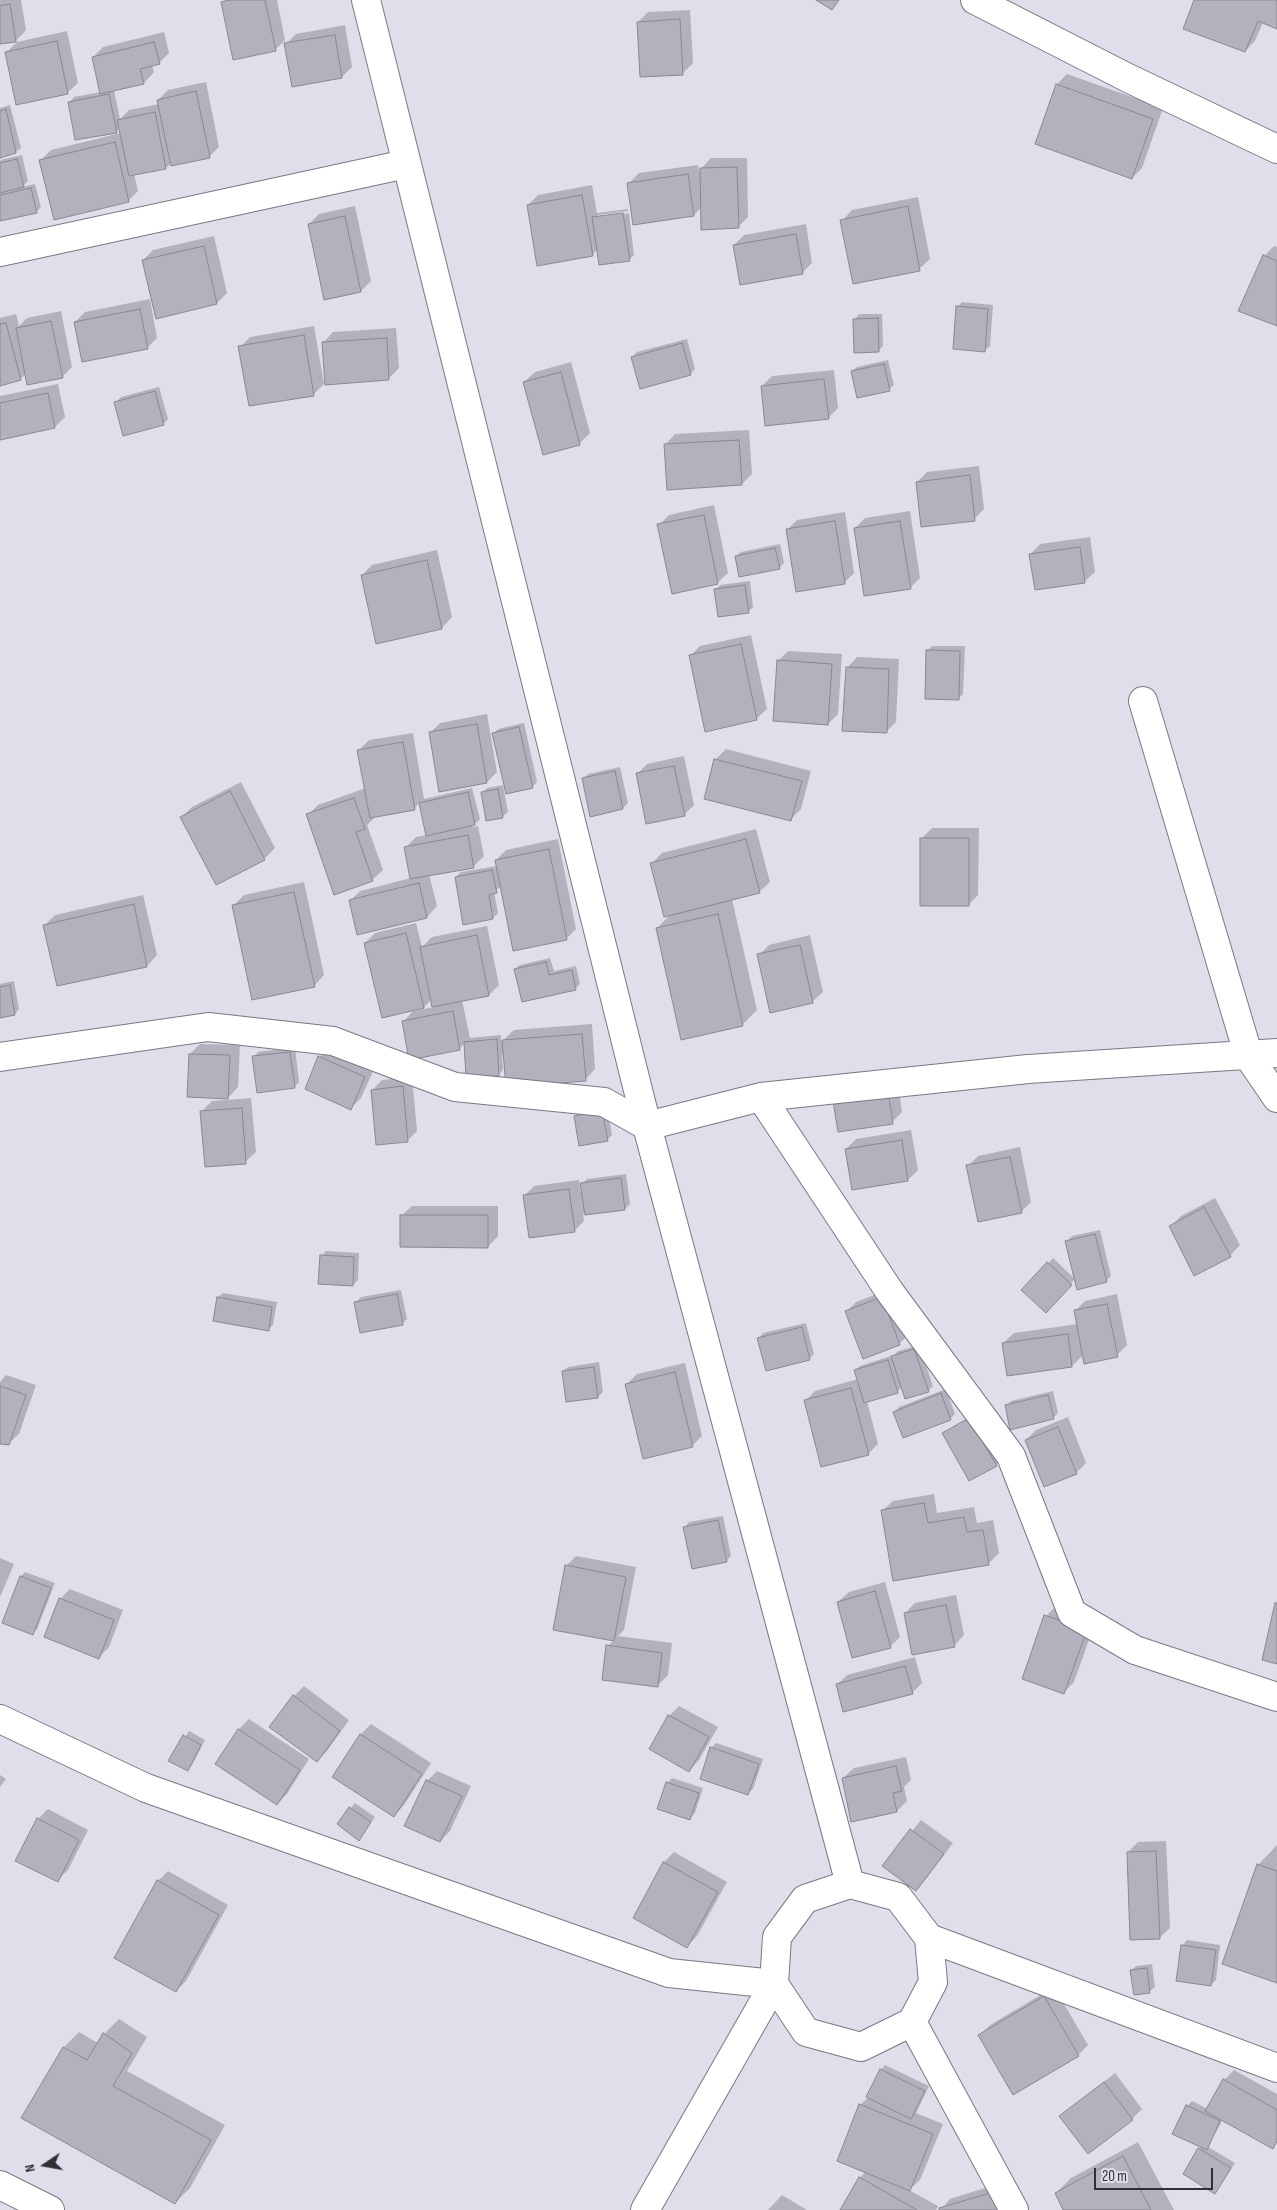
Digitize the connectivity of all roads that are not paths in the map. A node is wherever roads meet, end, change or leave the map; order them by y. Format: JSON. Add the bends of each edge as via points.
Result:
{"nodes":[{"id":1,"x":366,"y":0,"type":"edge"},
{"id":2,"x":975,"y":0,"type":"edge"},
{"id":3,"x":1277,"y":148,"type":"edge"},
{"id":4,"x":406,"y":164,"type":"junction"},
{"id":5,"x":0,"y":252,"type":"edge"},
{"id":6,"x":1143,"y":701,"type":"dead end"},
{"id":7,"x":1277,"y":1053,"type":"edge"},
{"id":8,"x":0,"y":1057,"type":"edge"},
{"id":9,"x":1249,"y":1057,"type":"junction"},
{"id":10,"x":761,"y":1097,"type":"junction"},
{"id":11,"x":1277,"y":1098,"type":"edge"},
{"id":12,"x":647,"y":1126,"type":"junction"},
{"id":13,"x":1277,"y":1697,"type":"edge"},
{"id":14,"x":0,"y":1719,"type":"edge"},
{"id":15,"x":850,"y":1884,"type":"junction"},
{"id":16,"x":929,"y":1938,"type":"junction"},
{"id":17,"x":774,"y":1984,"type":"junction"},
{"id":18,"x":912,"y":2022,"type":"junction"},
{"id":19,"x":1277,"y":2068,"type":"edge"},
{"id":20,"x":0,"y":2185,"type":"edge"},
{"id":21,"x":50,"y":2210,"type":"edge"},
{"id":22,"x":645,"y":2210,"type":"edge"},
{"id":23,"x":1014,"y":2210,"type":"edge"}],
"edges":[{"from":1,"to":4,"type":"street"},
{"from":2,"to":3,"type":"street","via":[[1128,78]]},
{"from":4,"to":5,"type":"street"},
{"from":4,"to":12,"type":"street"},
{"from":6,"to":9,"type":"street"},
{"from":7,"to":9,"type":"street"},
{"from":8,"to":12,"type":"street","via":[[208,1027],[333,1041],[455,1087],[604,1102]]},
{"from":9,"to":10,"type":"street","via":[[1028,1069]]},
{"from":9,"to":11,"type":"street"},
{"from":10,"to":12,"type":"street"},
{"from":10,"to":13,"type":"street","via":[[890,1292],[1011,1456],[1072,1613],[1135,1650]]},
{"from":12,"to":15,"type":"street"},
{"from":14,"to":17,"type":"street","via":[[146,1788],[669,1973]]},
{"from":15,"to":16,"type":"street","via":[[898,1897]]},
{"from":15,"to":17,"type":"street","via":[[805,1899],[776,1937]]},
{"from":16,"to":18,"type":"street","via":[[933,1982]]},
{"from":16,"to":19,"type":"street"},
{"from":17,"to":18,"type":"street","via":[[806,2032],[861,2047]]},
{"from":17,"to":22,"type":"street"},
{"from":18,"to":23,"type":"street"},
{"from":20,"to":21,"type":"street"}]}
